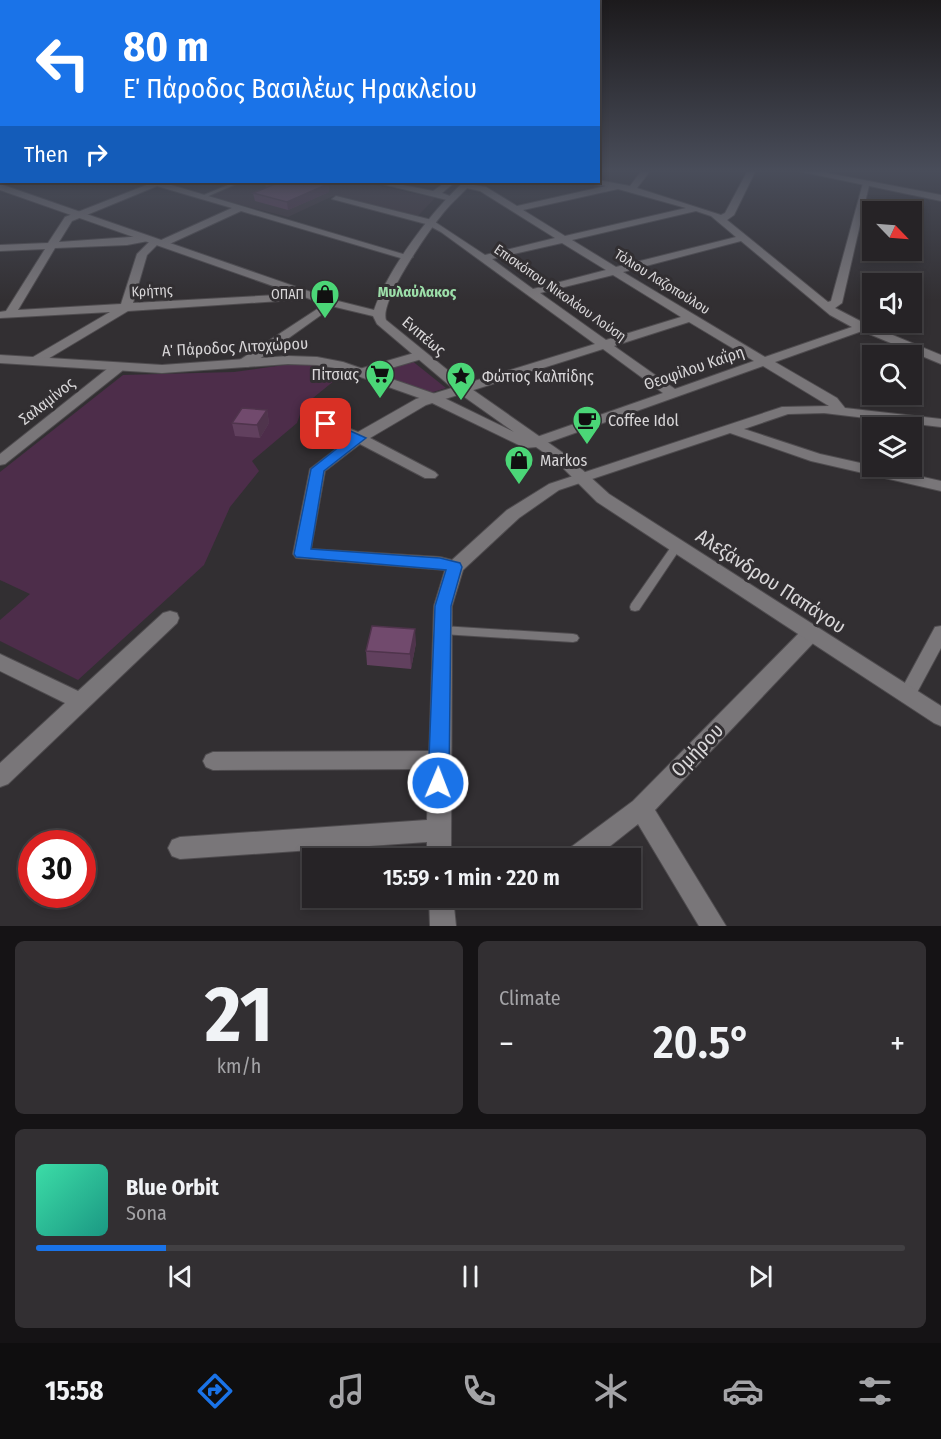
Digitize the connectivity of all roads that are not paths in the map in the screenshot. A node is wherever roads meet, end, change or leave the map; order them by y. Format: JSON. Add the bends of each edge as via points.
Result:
{"nodes":[{"id":1,"x":227,"y":213,"type":"edge"},
{"id":2,"x":258,"y":213,"type":"edge"},
{"id":3,"x":393,"y":213,"type":"edge"},
{"id":4,"x":437,"y":213,"type":"edge"},
{"id":5,"x":522,"y":213,"type":"edge"},
{"id":6,"x":674,"y":213,"type":"edge"},
{"id":7,"x":707,"y":213,"type":"edge"},
{"id":8,"x":730,"y":213,"type":"edge"},
{"id":9,"x":859,"y":213,"type":"edge"},
{"id":10,"x":76,"y":214,"type":"joint"},
{"id":11,"x":720,"y":219,"type":"junction"},
{"id":12,"x":429,"y":222,"type":"junction"},
{"id":13,"x":742,"y":238,"type":"junction"},
{"id":14,"x":564,"y":239,"type":"junction"},
{"id":15,"x":153,"y":242,"type":"junction"},
{"id":16,"x":52,"y":246,"type":"junction"},
{"id":17,"x":0,"y":248,"type":"edge"},
{"id":18,"x":408,"y":257,"type":"junction"},
{"id":19,"x":484,"y":258,"type":"junction"},
{"id":20,"x":616,"y":270,"type":"junction"},
{"id":21,"x":533,"y":292,"type":"junction"},
{"id":22,"x":306,"y":294,"type":"junction"},
{"id":23,"x":331,"y":303,"type":"junction"},
{"id":24,"x":827,"y":307,"type":"junction"},
{"id":25,"x":126,"y":308,"type":"junction"},
{"id":26,"x":378,"y":314,"type":"junction"},
{"id":27,"x":4,"y":315,"type":"edge"},
{"id":28,"x":690,"y":318,"type":"junction"},
{"id":29,"x":862,"y":327,"type":"joint"},
{"id":30,"x":876,"y":333,"type":"edge"},
{"id":31,"x":606,"y":344,"type":"junction"},
{"id":32,"x":421,"y":355,"type":"junction"},
{"id":33,"x":0,"y":359,"type":"edge"},
{"id":34,"x":37,"y":360,"type":"junction"},
{"id":35,"x":941,"y":360,"type":"edge"},
{"id":36,"x":763,"y":362,"type":"junction"},
{"id":37,"x":243,"y":364,"type":"junction"},
{"id":38,"x":117,"y":368,"type":"junction"},
{"id":39,"x":361,"y":373,"type":"junction"},
{"id":40,"x":461,"y":388,"type":"junction"},
{"id":41,"x":671,"y":392,"type":"junction"},
{"id":42,"x":433,"y":398,"type":"junction"},
{"id":43,"x":840,"y":411,"type":"junction"},
{"id":44,"x":309,"y":417,"type":"dead end"},
{"id":45,"x":941,"y":423,"type":"edge"},
{"id":46,"x":731,"y":429,"type":"junction"},
{"id":47,"x":359,"y":438,"type":"junction"},
{"id":48,"x":538,"y":441,"type":"junction"},
{"id":49,"x":561,"y":458,"type":"junction"},
{"id":50,"x":0,"y":461,"type":"edge"},
{"id":51,"x":430,"y":475,"type":"dead end"},
{"id":52,"x":581,"y":477,"type":"junction"},
{"id":53,"x":941,"y":486,"type":"edge"},
{"id":54,"x":677,"y":546,"type":"junction"},
{"id":55,"x":454,"y":567,"type":"junction"},
{"id":56,"x":635,"y":607,"type":"dead end"},
{"id":57,"x":170,"y":618,"type":"dead end"},
{"id":58,"x":442,"y":630,"type":"junction"},
{"id":59,"x":941,"y":632,"type":"edge"},
{"id":60,"x":810,"y":634,"type":"junction"},
{"id":61,"x":573,"y":638,"type":"dead end"},
{"id":62,"x":0,"y":662,"type":"edge"},
{"id":63,"x":907,"y":695,"type":"junction"},
{"id":64,"x":81,"y":702,"type":"junction"},
{"id":65,"x":941,"y":717,"type":"edge"},
{"id":66,"x":439,"y":760,"type":"junction"},
{"id":67,"x":213,"y":761,"type":"dead end"},
{"id":68,"x":0,"y":777,"type":"edge"},
{"id":69,"x":641,"y":808,"type":"junction"},
{"id":70,"x":438,"y":830,"type":"junction"},
{"id":71,"x":180,"y":848,"type":"dead end"},
{"id":72,"x":439,"y":848,"type":"edge"},
{"id":73,"x":589,"y":848,"type":"edge"},
{"id":74,"x":442,"y":908,"type":"edge"},
{"id":75,"x":443,"y":926,"type":"edge"},
{"id":76,"x":713,"y":926,"type":"edge"}],
"edges":[{"from":1,"to":15,"type":"street"},
{"from":2,"to":18,"type":"street"},
{"from":3,"to":12,"type":"street","name":"Επισκόπου Νικολάου Λούση"},
{"from":4,"to":12,"type":"street","name":"Ενιπέως"},
{"from":5,"to":14,"type":"street","name":"Τόλιου Λαζοπούλου"},
{"from":6,"to":14,"type":"street"},
{"from":7,"to":11,"type":"street"},
{"from":8,"to":11,"type":"street"},
{"from":9,"to":24,"type":"street","via":[[836,303]]},
{"from":10,"to":15,"type":"street"},
{"from":10,"to":16,"type":"street","via":[[68,219]]},
{"from":11,"to":13,"type":"street"},
{"from":12,"to":18,"type":"street","name":"Ενιπέως"},
{"from":12,"to":19,"type":"street","name":"Επισκόπου Νικολάου Λούση"},
{"from":13,"to":20,"type":"street"},
{"from":13,"to":24,"type":"street"},
{"from":14,"to":19,"type":"street"},
{"from":14,"to":20,"type":"street","name":"Τόλιου Λαζοπούλου"},
{"from":15,"to":16,"type":"street"},
{"from":15,"to":22,"type":"street"},
{"from":15,"to":25,"type":"street","via":[[142,254]]},
{"from":16,"to":17,"type":"street"},
{"from":16,"to":27,"type":"street"},
{"from":18,"to":26,"type":"street","name":"Ενιπέως"},
{"from":19,"to":21,"type":"street","name":"Επισκόπου Νικολάου Λούση"},
{"from":20,"to":21,"type":"street"},
{"from":20,"to":28,"type":"street","name":"Τόλιου Λαζοπούλου"},
{"from":21,"to":31,"type":"street","name":"Επισκόπου Νικολάου Λούση"},
{"from":22,"to":23,"type":"street"},
{"from":22,"to":25,"type":"street","name":"Κρήτης"},
{"from":23,"to":26,"type":"street"},
{"from":23,"to":37,"type":"street"},
{"from":24,"to":29,"type":"street"},
{"from":25,"to":27,"type":"street","name":"Κρήτης"},
{"from":25,"to":34,"type":"street"},
{"from":26,"to":32,"type":"street","name":"Ενιπέως","via":[[381,322]]},
{"from":28,"to":31,"type":"street"},
{"from":28,"to":36,"type":"street","name":"Τόλιου Λαζοπούλου"},
{"from":29,"to":36,"type":"street","name":"Θεοφίλου Καΐρη"},
{"from":30,"to":35,"type":"street"},
{"from":31,"to":40,"type":"street"},
{"from":31,"to":41,"type":"street","name":"Επισκόπου Νικολάου Λούση"},
{"from":32,"to":39,"type":"street"},
{"from":32,"to":40,"type":"street","name":"Ενιπέως"},
{"from":33,"to":34,"type":"street","name":"Α΄ Πάροδος Λιτοχώρου"},
{"from":34,"to":38,"type":"street","name":"Α΄ Πάροδος Λιτοχώρου"},
{"from":36,"to":41,"type":"street","name":"Θεοφίλου Καΐρη"},
{"from":36,"to":43,"type":"street","name":"Τόλιου Λαζοπούλου","via":[[832,402]]},
{"from":37,"to":38,"type":"street","name":"Α΄ Πάροδος Λιτοχώρου"},
{"from":37,"to":39,"type":"street","name":"Α΄ Πάροδος Λιτοχώρου","via":[[304,360]]},
{"from":38,"to":50,"type":"street","name":"Σαλαμίνος"},
{"from":39,"to":42,"type":"street","name":"Α΄ Πάροδος Λιτοχώρου"},
{"from":40,"to":42,"type":"street"},
{"from":40,"to":48,"type":"street","name":"Ενιπέως"},
{"from":41,"to":48,"type":"street","name":"Θεοφίλου Καΐρη"},
{"from":42,"to":47,"type":"street"},
{"from":42,"to":49,"type":"street","name":"Α΄ Πάροδος Λιτοχώρου"},
{"from":43,"to":45,"type":"street"},
{"from":43,"to":46,"type":"street","via":[[797,408]]},
{"from":44,"to":47,"type":"street"},
{"from":46,"to":52,"type":"street"},
{"from":46,"to":53,"type":"street","via":[[816,458]]},
{"from":47,"to":51,"type":"street"},
{"from":47,"to":55,"type":"street","via":[[318,469],[302,554]]},
{"from":48,"to":49,"type":"street","name":"Ενιπέως"},
{"from":49,"to":52,"type":"street","name":"Ενιπέως"},
{"from":52,"to":54,"type":"street","name":"Αλεξάνδρου Παπάγου","via":[[603,498]]},
{"from":52,"to":55,"type":"street","via":[[533,499]]},
{"from":54,"to":56,"type":"lane"},
{"from":54,"to":60,"type":"street","name":"Αλεξάνδρου Παπάγου"},
{"from":55,"to":58,"type":"street","via":[[443,606]]},
{"from":57,"to":64,"type":"street"},
{"from":58,"to":61,"type":"lane"},
{"from":58,"to":66,"type":"street"},
{"from":59,"to":63,"type":"street"},
{"from":60,"to":63,"type":"street","name":"Αλεξάνδρου Παπάγου"},
{"from":60,"to":69,"type":"street","name":"Ομήρου"},
{"from":62,"to":64,"type":"street"},
{"from":63,"to":65,"type":"street","name":"Αλεξάνδρου Παπάγου"},
{"from":64,"to":68,"type":"street"},
{"from":66,"to":67,"type":"street"},
{"from":66,"to":70,"type":"street"},
{"from":69,"to":73,"type":"street","name":"Ομήρου"},
{"from":69,"to":76,"type":"street"},
{"from":70,"to":71,"type":"street"},
{"from":70,"to":72,"type":"street"},
{"from":74,"to":75,"type":"street"}]}
